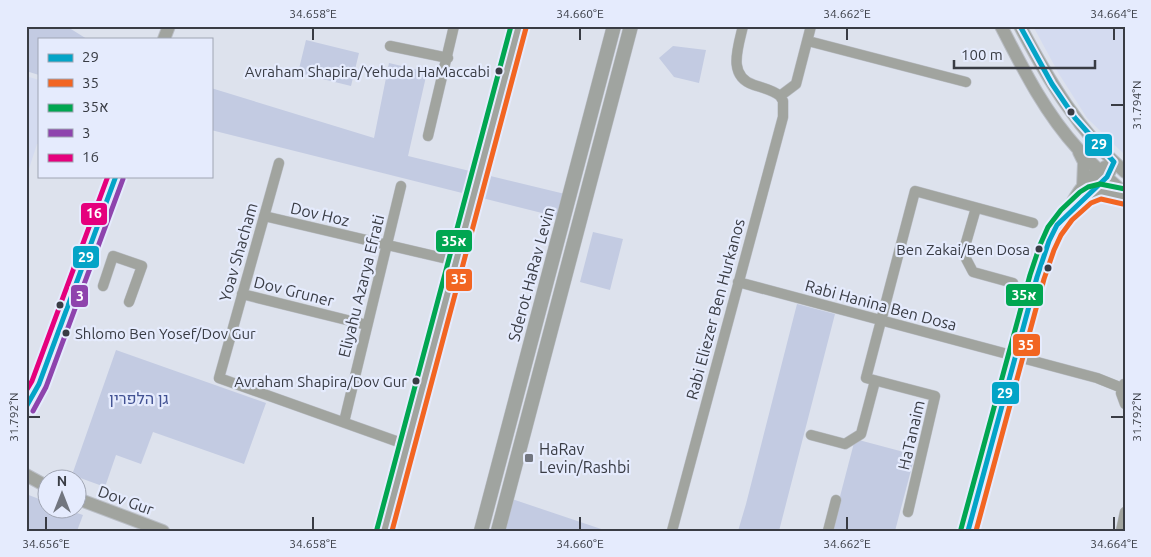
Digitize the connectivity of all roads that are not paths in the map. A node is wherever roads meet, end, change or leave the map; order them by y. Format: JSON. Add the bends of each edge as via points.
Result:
{"nodes":[{"id":1,"x":169,"y":26,"type":"edge"},
{"id":2,"x":454,"y":26,"type":"edge"},
{"id":3,"x":518,"y":26,"type":"edge"},
{"id":4,"x":614,"y":26,"type":"edge"},
{"id":5,"x":631,"y":26,"type":"edge"},
{"id":6,"x":743,"y":26,"type":"edge"},
{"id":7,"x":811,"y":26,"type":"edge"},
{"id":8,"x":1001,"y":26,"type":"edge"},
{"id":9,"x":1020,"y":26,"type":"edge"},
{"id":10,"x":164,"y":38,"type":"edge"},
{"id":11,"x":808,"y":41,"type":"junction"},
{"id":12,"x":390,"y":46,"type":"dead end"},
{"id":13,"x":448,"y":58,"type":"junction"},
{"id":14,"x":966,"y":82,"type":"dead end"},
{"id":15,"x":780,"y":96,"type":"junction"},
{"id":16,"x":428,"y":136,"type":"dead end"},
{"id":17,"x":1078,"y":149,"type":"junction"},
{"id":18,"x":279,"y":162,"type":"dead end"},
{"id":19,"x":1114,"y":162,"type":"junction"},
{"id":20,"x":1125,"y":172,"type":"edge"},
{"id":21,"x":1104,"y":174,"type":"junction"},
{"id":22,"x":115,"y":178,"type":"edge"},
{"id":23,"x":401,"y":186,"type":"dead end"},
{"id":24,"x":1085,"y":192,"type":"junction"},
{"id":25,"x":1125,"y":195,"type":"edge"},
{"id":26,"x":976,"y":208,"type":"junction"},
{"id":27,"x":264,"y":216,"type":"junction"},
{"id":28,"x":1033,"y":223,"type":"dead end"},
{"id":29,"x":387,"y":245,"type":"junction"},
{"id":30,"x":456,"y":261,"type":"junction"},
{"id":31,"x":738,"y":282,"type":"junction"},
{"id":32,"x":1013,"y":283,"type":"dead end"},
{"id":33,"x":103,"y":286,"type":"dead end"},
{"id":34,"x":242,"y":294,"type":"junction"},
{"id":35,"x":129,"y":302,"type":"dead end"},
{"id":36,"x":880,"y":320,"type":"junction"},
{"id":37,"x":367,"y":325,"type":"junction"},
{"id":38,"x":1016,"y":356,"type":"junction"},
{"id":39,"x":875,"y":381,"type":"junction"},
{"id":40,"x":1123,"y":386,"type":"edge"},
{"id":41,"x":1125,"y":404,"type":"edge"},
{"id":42,"x":26,"y":407,"type":"edge"},
{"id":43,"x":344,"y":422,"type":"junction"},
{"id":44,"x":811,"y":435,"type":"dead end"},
{"id":45,"x":407,"y":445,"type":"junction"},
{"id":46,"x":26,"y":475,"type":"edge"},
{"id":47,"x":38,"y":482,"type":"edge"},
{"id":48,"x":836,"y":500,"type":"dead end"},
{"id":49,"x":88,"y":504,"type":"edge"},
{"id":50,"x":908,"y":512,"type":"dead end"},
{"id":51,"x":1125,"y":512,"type":"edge"},
{"id":52,"x":163,"y":531,"type":"edge"},
{"id":53,"x":384,"y":531,"type":"edge"},
{"id":54,"x":481,"y":531,"type":"edge"},
{"id":55,"x":498,"y":531,"type":"edge"},
{"id":56,"x":672,"y":531,"type":"edge"},
{"id":57,"x":828,"y":531,"type":"edge"},
{"id":58,"x":968,"y":531,"type":"edge"},
{"id":59,"x":1121,"y":531,"type":"edge"}],
"edges":[{"from":1,"to":10,"type":"street"},
{"from":2,"to":13,"type":"street"},
{"from":3,"to":30,"type":"street"},
{"from":4,"to":54,"type":"main road","name":"Sderot HaRav Levin"},
{"from":5,"to":55,"type":"main road","name":"Sderot HaRav Levin"},
{"from":6,"to":15,"type":"street","via":[[736,62],[738,73],[744,80]]},
{"from":7,"to":11,"type":"street"},
{"from":8,"to":17,"type":"street","via":[[1051,116]]},
{"from":9,"to":19,"type":"street","via":[[1075,118]]},
{"from":11,"to":14,"type":"street"},
{"from":11,"to":15,"type":"street","via":[[796,84]]},
{"from":12,"to":13,"type":"street"},
{"from":13,"to":16,"type":"street"},
{"from":15,"to":31,"type":"street","name":"Rabi Eliezer Ben Hurkanos","via":[[783,117]]},
{"from":17,"to":21,"type":"street"},
{"from":17,"to":24,"type":"street","via":[[1084,162]]},
{"from":18,"to":27,"type":"street","name":"Yoav Shacham"},
{"from":19,"to":20,"type":"street"},
{"from":19,"to":21,"type":"street"},
{"from":21,"to":24,"type":"street"},
{"from":21,"to":25,"type":"street"},
{"from":22,"to":42,"type":"street","via":[[39,384]]},
{"from":23,"to":29,"type":"street","name":"Eliyahu Azarya Efrati"},
{"from":24,"to":25,"type":"street"},
{"from":24,"to":38,"type":"street","via":[[1077,207],[1057,225],[1049,241]]},
{"from":26,"to":28,"type":"street"},
{"from":26,"to":32,"type":"street","via":[[963,253],[973,272]]},
{"from":26,"to":36,"type":"street","via":[[914,191]]},
{"from":27,"to":29,"type":"street","name":"Dov Hoz"},
{"from":27,"to":34,"type":"street","name":"Yoav Shacham"},
{"from":29,"to":30,"type":"street","name":"Dov Hoz"},
{"from":29,"to":37,"type":"street","name":"Eliyahu Azarya Efrati"},
{"from":30,"to":45,"type":"street"},
{"from":31,"to":36,"type":"street","name":"Rabi Hanina Ben Dosa"},
{"from":31,"to":56,"type":"street","name":"Rabi Eliezer Ben Hurkanos"},
{"from":33,"to":35,"type":"street","via":[[113,256],[142,266]]},
{"from":34,"to":37,"type":"street","name":"Dov Gruner"},
{"from":34,"to":43,"type":"street","name":"Yoav Shacham","via":[[219,378]]},
{"from":36,"to":38,"type":"street","name":"Rabi Hanina Ben Dosa"},
{"from":36,"to":39,"type":"street","via":[[866,378]]},
{"from":37,"to":43,"type":"street","name":"Eliyahu Azarya Efrati"},
{"from":38,"to":40,"type":"street","name":"Rabi Hanina Ben Dosa"},
{"from":38,"to":58,"type":"street"},
{"from":39,"to":44,"type":"street","via":[[861,434],[845,444]]},
{"from":39,"to":50,"type":"street","name":"HaTanaim","via":[[935,396]]},
{"from":40,"to":41,"type":"street"},
{"from":43,"to":45,"type":"street"},
{"from":45,"to":53,"type":"street"},
{"from":46,"to":47,"type":"street"},
{"from":48,"to":57,"type":"street"},
{"from":49,"to":52,"type":"street","name":"Dov Gur"},
{"from":51,"to":59,"type":"street"}]}
